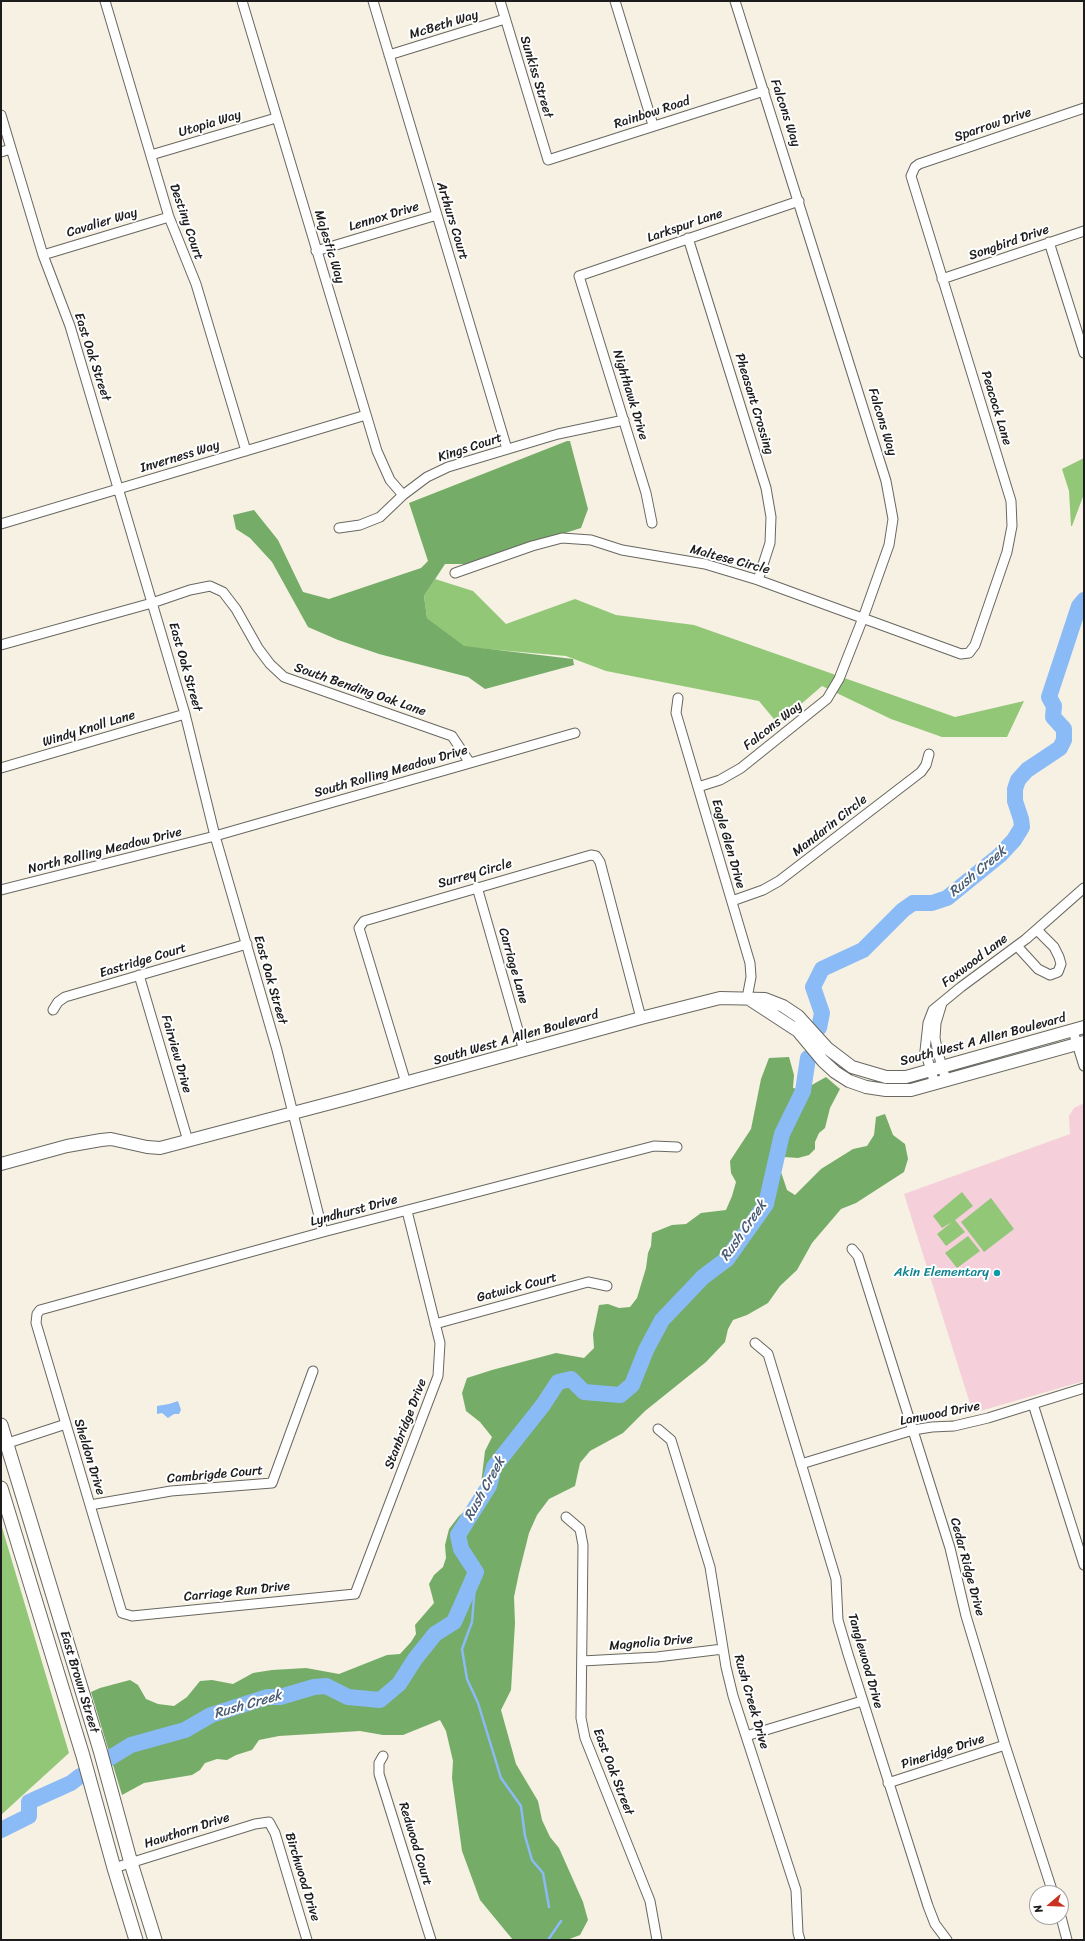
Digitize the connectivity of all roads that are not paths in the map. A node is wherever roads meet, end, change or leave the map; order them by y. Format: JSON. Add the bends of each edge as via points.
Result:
{"nodes":[{"id":1,"x":105,"y":1,"type":"edge"},
{"id":2,"x":242,"y":1,"type":"edge"},
{"id":3,"x":373,"y":1,"type":"edge"},
{"id":4,"x":500,"y":1,"type":"edge"},
{"id":5,"x":614,"y":1,"type":"edge"},
{"id":6,"x":735,"y":1,"type":"edge"},
{"id":7,"x":506,"y":20,"type":"junction"},
{"id":8,"x":389,"y":55,"type":"junction"},
{"id":9,"x":764,"y":90,"type":"junction"},
{"id":10,"x":1084,"y":108,"type":"edge"},
{"id":11,"x":1,"y":115,"type":"edge"},
{"id":12,"x":276,"y":118,"type":"junction"},
{"id":13,"x":654,"y":125,"type":"junction"},
{"id":14,"x":11,"y":149,"type":"junction"},
{"id":15,"x":1,"y":152,"type":"edge"},
{"id":16,"x":151,"y":155,"type":"junction"},
{"id":17,"x":548,"y":160,"type":"joint"},
{"id":18,"x":912,"y":171,"type":"joint"},
{"id":19,"x":799,"y":201,"type":"junction"},
{"id":20,"x":437,"y":215,"type":"junction"},
{"id":21,"x":169,"y":217,"type":"junction"},
{"id":22,"x":1084,"y":231,"type":"edge"},
{"id":23,"x":688,"y":238,"type":"junction"},
{"id":24,"x":1049,"y":242,"type":"junction"},
{"id":25,"x":316,"y":251,"type":"junction"},
{"id":26,"x":43,"y":255,"type":"junction"},
{"id":27,"x":579,"y":276,"type":"joint"},
{"id":28,"x":942,"y":279,"type":"junction"},
{"id":29,"x":1084,"y":353,"type":"edge"},
{"id":30,"x":366,"y":415,"type":"junction"},
{"id":31,"x":624,"y":420,"type":"junction"},
{"id":32,"x":507,"y":449,"type":"junction"},
{"id":33,"x":246,"y":451,"type":"junction"},
{"id":34,"x":119,"y":488,"type":"junction"},
{"id":35,"x":403,"y":495,"type":"junction"},
{"id":36,"x":652,"y":523,"type":"dead end"},
{"id":37,"x":1,"y":524,"type":"edge"},
{"id":38,"x":338,"y":528,"type":"dead end"},
{"id":39,"x":455,"y":573,"type":"dead end"},
{"id":40,"x":758,"y":580,"type":"junction"},
{"id":41,"x":152,"y":603,"type":"junction"},
{"id":42,"x":863,"y":618,"type":"junction"},
{"id":43,"x":1,"y":645,"type":"edge"},
{"id":44,"x":969,"y":653,"type":"joint"},
{"id":45,"x":678,"y":698,"type":"dead end"},
{"id":46,"x":185,"y":714,"type":"junction"},
{"id":47,"x":575,"y":733,"type":"dead end"},
{"id":48,"x":929,"y":754,"type":"dead end"},
{"id":49,"x":470,"y":763,"type":"junction"},
{"id":50,"x":1,"y":768,"type":"edge"},
{"id":51,"x":698,"y":787,"type":"junction"},
{"id":52,"x":215,"y":836,"type":"junction"},
{"id":53,"x":477,"y":887,"type":"junction"},
{"id":54,"x":1084,"y":888,"type":"edge"},
{"id":55,"x":1,"y":890,"type":"edge"},
{"id":56,"x":732,"y":901,"type":"junction"},
{"id":57,"x":1037,"y":930,"type":"junction"},
{"id":58,"x":247,"y":944,"type":"junction"},
{"id":59,"x":1017,"y":946,"type":"junction"},
{"id":60,"x":139,"y":975,"type":"junction"},
{"id":61,"x":747,"y":998,"type":"junction"},
{"id":62,"x":53,"y":1010,"type":"dead end"},
{"id":63,"x":641,"y":1018,"type":"junction"},
{"id":64,"x":1078,"y":1029,"type":"edge"},
{"id":65,"x":1081,"y":1043,"type":"edge"},
{"id":66,"x":524,"y":1051,"type":"junction"},
{"id":67,"x":1084,"y":1066,"type":"edge"},
{"id":68,"x":936,"y":1070,"type":"junction"},
{"id":69,"x":941,"y":1082,"type":"junction"},
{"id":70,"x":406,"y":1083,"type":"junction"},
{"id":71,"x":293,"y":1113,"type":"junction"},
{"id":72,"x":188,"y":1141,"type":"junction"},
{"id":73,"x":677,"y":1147,"type":"dead end"},
{"id":74,"x":1,"y":1164,"type":"edge"},
{"id":75,"x":407,"y":1211,"type":"junction"},
{"id":76,"x":323,"y":1232,"type":"junction"},
{"id":77,"x":852,"y":1249,"type":"dead end"},
{"id":78,"x":607,"y":1286,"type":"dead end"},
{"id":79,"x":40,"y":1310,"type":"joint"},
{"id":80,"x":435,"y":1324,"type":"junction"},
{"id":81,"x":755,"y":1343,"type":"dead end"},
{"id":82,"x":313,"y":1371,"type":"dead end"},
{"id":83,"x":1084,"y":1388,"type":"edge"},
{"id":84,"x":1033,"y":1404,"type":"junction"},
{"id":85,"x":66,"y":1424,"type":"junction"},
{"id":86,"x":1,"y":1425,"type":"edge"},
{"id":87,"x":658,"y":1429,"type":"dead end"},
{"id":88,"x":913,"y":1430,"type":"junction"},
{"id":89,"x":4,"y":1444,"type":"edge"},
{"id":90,"x":801,"y":1464,"type":"junction"},
{"id":91,"x":1,"y":1488,"type":"edge"},
{"id":92,"x":90,"y":1505,"type":"junction"},
{"id":93,"x":566,"y":1517,"type":"dead end"},
{"id":94,"x":1084,"y":1564,"type":"edge"},
{"id":95,"x":355,"y":1594,"type":"joint"},
{"id":96,"x":122,"y":1613,"type":"joint"},
{"id":97,"x":723,"y":1649,"type":"junction"},
{"id":98,"x":582,"y":1661,"type":"junction"},
{"id":99,"x":862,"y":1701,"type":"junction"},
{"id":100,"x":746,"y":1736,"type":"junction"},
{"id":101,"x":1005,"y":1745,"type":"junction"},
{"id":102,"x":383,"y":1756,"type":"dead end"},
{"id":103,"x":888,"y":1783,"type":"junction"},
{"id":104,"x":269,"y":1822,"type":"joint"},
{"id":105,"x":131,"y":1863,"type":"junction"},
{"id":106,"x":114,"y":1868,"type":"junction"},
{"id":107,"x":1050,"y":1885,"type":"edge"},
{"id":108,"x":1063,"y":1925,"type":"edge"},
{"id":109,"x":136,"y":1940,"type":"edge"},
{"id":110,"x":155,"y":1940,"type":"edge"},
{"id":111,"x":307,"y":1940,"type":"edge"},
{"id":112,"x":431,"y":1940,"type":"edge"},
{"id":113,"x":657,"y":1940,"type":"edge"},
{"id":114,"x":800,"y":1940,"type":"edge"},
{"id":115,"x":947,"y":1940,"type":"edge"},
{"id":116,"x":1067,"y":1940,"type":"edge"}],
"edges":[{"from":1,"to":16,"type":"street","name":"Destiny Court"},
{"from":2,"to":12,"type":"street","name":"Majestic Way"},
{"from":3,"to":8,"type":"street","name":"Arthurs Court"},
{"from":4,"to":7,"type":"street","name":"Sunkiss Street"},
{"from":5,"to":13,"type":"street"},
{"from":6,"to":9,"type":"street","name":"Falcons Way"},
{"from":7,"to":8,"type":"street","name":"McBeth Way"},
{"from":7,"to":17,"type":"street","name":"Sunkiss Street"},
{"from":8,"to":20,"type":"street","name":"Arthurs Court"},
{"from":9,"to":13,"type":"street","name":"Rainbow Road"},
{"from":9,"to":19,"type":"street","name":"Falcons Way"},
{"from":10,"to":18,"type":"street","name":"Sparrow Drive","via":[[919,164]]},
{"from":11,"to":14,"type":"street","name":"East Oak Street"},
{"from":12,"to":16,"type":"street","name":"Utopia Way"},
{"from":12,"to":25,"type":"street","name":"Majestic Way"},
{"from":13,"to":17,"type":"street","name":"Rainbow Road"},
{"from":14,"to":15,"type":"street"},
{"from":14,"to":26,"type":"street","name":"East Oak Street"},
{"from":16,"to":21,"type":"street","name":"Destiny Court"},
{"from":18,"to":28,"type":"street","name":"Peacock Lane","via":[[911,181]]},
{"from":19,"to":23,"type":"street","name":"Larkspur Lane"},
{"from":19,"to":42,"type":"street","name":"Falcons Way","via":[[890,494],[890,538]]},
{"from":20,"to":25,"type":"street","name":"Lennox Drive"},
{"from":20,"to":32,"type":"street","name":"Arthurs Court"},
{"from":21,"to":26,"type":"street","name":"Cavalier Way"},
{"from":21,"to":33,"type":"street","name":"Destiny Court","via":[[196,284]]},
{"from":22,"to":24,"type":"street","name":"Songbird Drive"},
{"from":23,"to":27,"type":"street","name":"Larkspur Lane"},
{"from":23,"to":40,"type":"street","name":"Pheasant Crossing","via":[[766,488],[771,517],[770,543]]},
{"from":24,"to":28,"type":"street","name":"Songbird Drive"},
{"from":24,"to":29,"type":"street"},
{"from":25,"to":30,"type":"street","name":"Majestic Way"},
{"from":26,"to":34,"type":"street","name":"East Oak Street","via":[[70,326]]},
{"from":27,"to":31,"type":"street","name":"Nighthawk Drive"},
{"from":28,"to":44,"type":"street","name":"Peacock Lane","via":[[1009,491],[1012,513],[1007,552],[975,645]]},
{"from":30,"to":33,"type":"street","name":"Inverness Way"},
{"from":30,"to":35,"type":"street","name":"Majestic Way","via":[[382,465],[390,480]]},
{"from":31,"to":32,"type":"street","name":"Kings Court","via":[[558,434]]},
{"from":31,"to":36,"type":"street","name":"Nighthawk Drive","via":[[646,493]]},
{"from":32,"to":35,"type":"street","name":"Kings Court","via":[[448,467],[427,477]]},
{"from":33,"to":34,"type":"street","name":"Inverness Way"},
{"from":34,"to":37,"type":"street","name":"Inverness Way"},
{"from":34,"to":41,"type":"street","name":"East Oak Street"},
{"from":35,"to":38,"type":"street","name":"Kings Court","via":[[380,517],[360,525]]},
{"from":39,"to":40,"type":"street","name":"Maltese Circle","via":[[562,538],[591,540],[622,550],[704,564]]},
{"from":40,"to":42,"type":"street","name":"Maltese Circle"},
{"from":41,"to":43,"type":"street","name":"South Bending Oak Lane"},
{"from":41,"to":46,"type":"street","name":"East Oak Street"},
{"from":41,"to":49,"type":"street","name":"South Bending Oak Lane","via":[[210,586],[223,592],[258,648],[284,677],[452,736]]},
{"from":42,"to":44,"type":"street","name":"Maltese Circle","via":[[961,654]]},
{"from":42,"to":51,"type":"street","name":"Falcons Way","via":[[839,679],[827,699],[741,768],[720,780]]},
{"from":45,"to":51,"type":"street","name":"Eagle Glen Drive","via":[[676,713]]},
{"from":46,"to":50,"type":"street","name":"Windy Knoll Lane"},
{"from":46,"to":52,"type":"street","name":"East Oak Street"},
{"from":47,"to":49,"type":"street","name":"South Rolling Meadow Drive"},
{"from":48,"to":56,"type":"street","name":"Mandarin Circle","via":[[921,772],[779,881],[763,890]]},
{"from":49,"to":52,"type":"street","name":"South Rolling Meadow Drive"},
{"from":51,"to":56,"type":"street","name":"Eagle Glen Drive"},
{"from":52,"to":55,"type":"street","name":"North Rolling Meadow Drive"},
{"from":52,"to":58,"type":"street","name":"East Oak Street"},
{"from":53,"to":63,"type":"street","name":"Surrey Circle","via":[[591,855],[596,856],[600,862]]},
{"from":53,"to":66,"type":"street","name":"Carriage Lane"},
{"from":53,"to":70,"type":"street","name":"Surrey Circle","via":[[364,921],[359,928]]},
{"from":54,"to":57,"type":"street","name":"Foxwood Lane"},
{"from":56,"to":61,"type":"street","name":"Eagle Glen Drive","via":[[750,963],[751,977]]},
{"from":57,"to":59,"type":"street","name":"Foxwood Lane"},
{"from":57,"to":59,"type":"street","via":[[1054,947],[1059,957],[1058,972],[1050,975],[1038,969]]},
{"from":58,"to":60,"type":"street","name":"Eastridge Court"},
{"from":58,"to":71,"type":"street","name":"East Oak Street"},
{"from":59,"to":68,"type":"street","name":"Foxwood Lane","via":[[942,1003],[936,1023]]},
{"from":60,"to":62,"type":"street","name":"Eastridge Court","via":[[65,997]]},
{"from":60,"to":72,"type":"street","name":"Fairview Drive"},
{"from":61,"to":63,"type":"street","name":"South West A Allen Boulevard","via":[[710,999]]},
{"from":61,"to":68,"type":"street","name":"South West A Allen Boulevard","via":[[771,1000],[793,1012],[806,1022],[827,1048],[852,1067],[886,1077],[906,1077]]},
{"from":61,"to":69,"type":"street","via":[[798,1031],[823,1062],[849,1081],[886,1090],[911,1090]]},
{"from":63,"to":66,"type":"street","name":"South West A Allen Boulevard"},
{"from":64,"to":65,"type":"street"},
{"from":64,"to":68,"type":"street","name":"South West A Allen Boulevard"},
{"from":65,"to":67,"type":"street"},
{"from":65,"to":69,"type":"street"},
{"from":66,"to":70,"type":"street","name":"South West A Allen Boulevard"},
{"from":68,"to":69,"type":"street","name":"Foxwood Lane"},
{"from":70,"to":71,"type":"street","name":"South West A Allen Boulevard"},
{"from":71,"to":72,"type":"street","name":"South West A Allen Boulevard"},
{"from":71,"to":76,"type":"street","name":"East Oak Street"},
{"from":72,"to":74,"type":"street","name":"South West A Allen Boulevard","via":[[160,1148],[111,1139],[101,1140],[67,1146]]},
{"from":73,"to":75,"type":"street","name":"Lyndhurst Drive","via":[[654,1146]]},
{"from":75,"to":76,"type":"street","name":"Lyndhurst Drive"},
{"from":75,"to":80,"type":"street","name":"Stanbridge Drive"},
{"from":76,"to":79,"type":"street","name":"Lyndhurst Drive"},
{"from":77,"to":88,"type":"street","name":"Cedar Ridge Drive","via":[[858,1256]]},
{"from":78,"to":80,"type":"street","name":"Gatwick Court","via":[[588,1282]]},
{"from":79,"to":85,"type":"street","name":"Sheldon Drive","via":[[36,1323]]},
{"from":80,"to":95,"type":"street","name":"Stanbridge Drive","via":[[440,1343],[438,1376]]},
{"from":81,"to":90,"type":"street","name":"Tanglewood Drive","via":[[768,1354]]},
{"from":82,"to":92,"type":"street","name":"Cambrigde Court","via":[[272,1483],[171,1491]]},
{"from":83,"to":84,"type":"street","name":"Lanwood Drive"},
{"from":84,"to":88,"type":"street","name":"Lanwood Drive","via":[[988,1418]]},
{"from":84,"to":94,"type":"street"},
{"from":85,"to":89,"type":"street"},
{"from":85,"to":92,"type":"street","name":"Sheldon Drive"},
{"from":86,"to":89,"type":"main road","name":"East Brown Street"},
{"from":87,"to":97,"type":"street","name":"Rush Creek Drive","via":[[671,1440],[708,1560]]},
{"from":88,"to":90,"type":"street","name":"Lanwood Drive"},
{"from":88,"to":101,"type":"street","name":"Cedar Ridge Drive","via":[[950,1548],[966,1616]]},
{"from":89,"to":105,"type":"main road","name":"East Brown Street","via":[[100,1750]]},
{"from":90,"to":99,"type":"street","name":"Tanglewood Drive","via":[[836,1579],[838,1620]]},
{"from":91,"to":106,"type":"main road","name":"East Brown Street","via":[[83,1756]]},
{"from":92,"to":96,"type":"street","name":"Sheldon Drive"},
{"from":93,"to":98,"type":"street","name":"East Oak Street","via":[[580,1529],[583,1545]]},
{"from":95,"to":96,"type":"street","name":"Carriage Run Drive","via":[[132,1616]]},
{"from":97,"to":98,"type":"street","name":"Magnolia Drive"},
{"from":97,"to":100,"type":"street","name":"Rush Creek Drive","via":[[733,1696]]},
{"from":98,"to":113,"type":"street","name":"East Oak Street","via":[[581,1718],[585,1738],[650,1901]]},
{"from":99,"to":100,"type":"street"},
{"from":99,"to":103,"type":"street","name":"Tanglewood Drive"},
{"from":100,"to":114,"type":"street","name":"Rush Creek Drive","via":[[796,1890]]},
{"from":101,"to":103,"type":"street","name":"Pineridge Drive"},
{"from":101,"to":107,"type":"street","name":"Cedar Ridge Drive"},
{"from":102,"to":112,"type":"street","name":"Redwood Court","via":[[379,1763],[379,1774]]},
{"from":103,"to":115,"type":"street","name":"Tanglewood Drive","via":[[928,1906],[935,1924]]},
{"from":104,"to":105,"type":"street","name":"Hawthorn Drive","via":[[255,1824]]},
{"from":104,"to":111,"type":"street","name":"Birchwood Drive","via":[[275,1833]]},
{"from":105,"to":106,"type":"street","name":"Hawthorn Drive"},
{"from":105,"to":110,"type":"main road","name":"East Brown Street"},
{"from":106,"to":109,"type":"main road","name":"East Brown Street"},
{"from":108,"to":116,"type":"street"}]}
